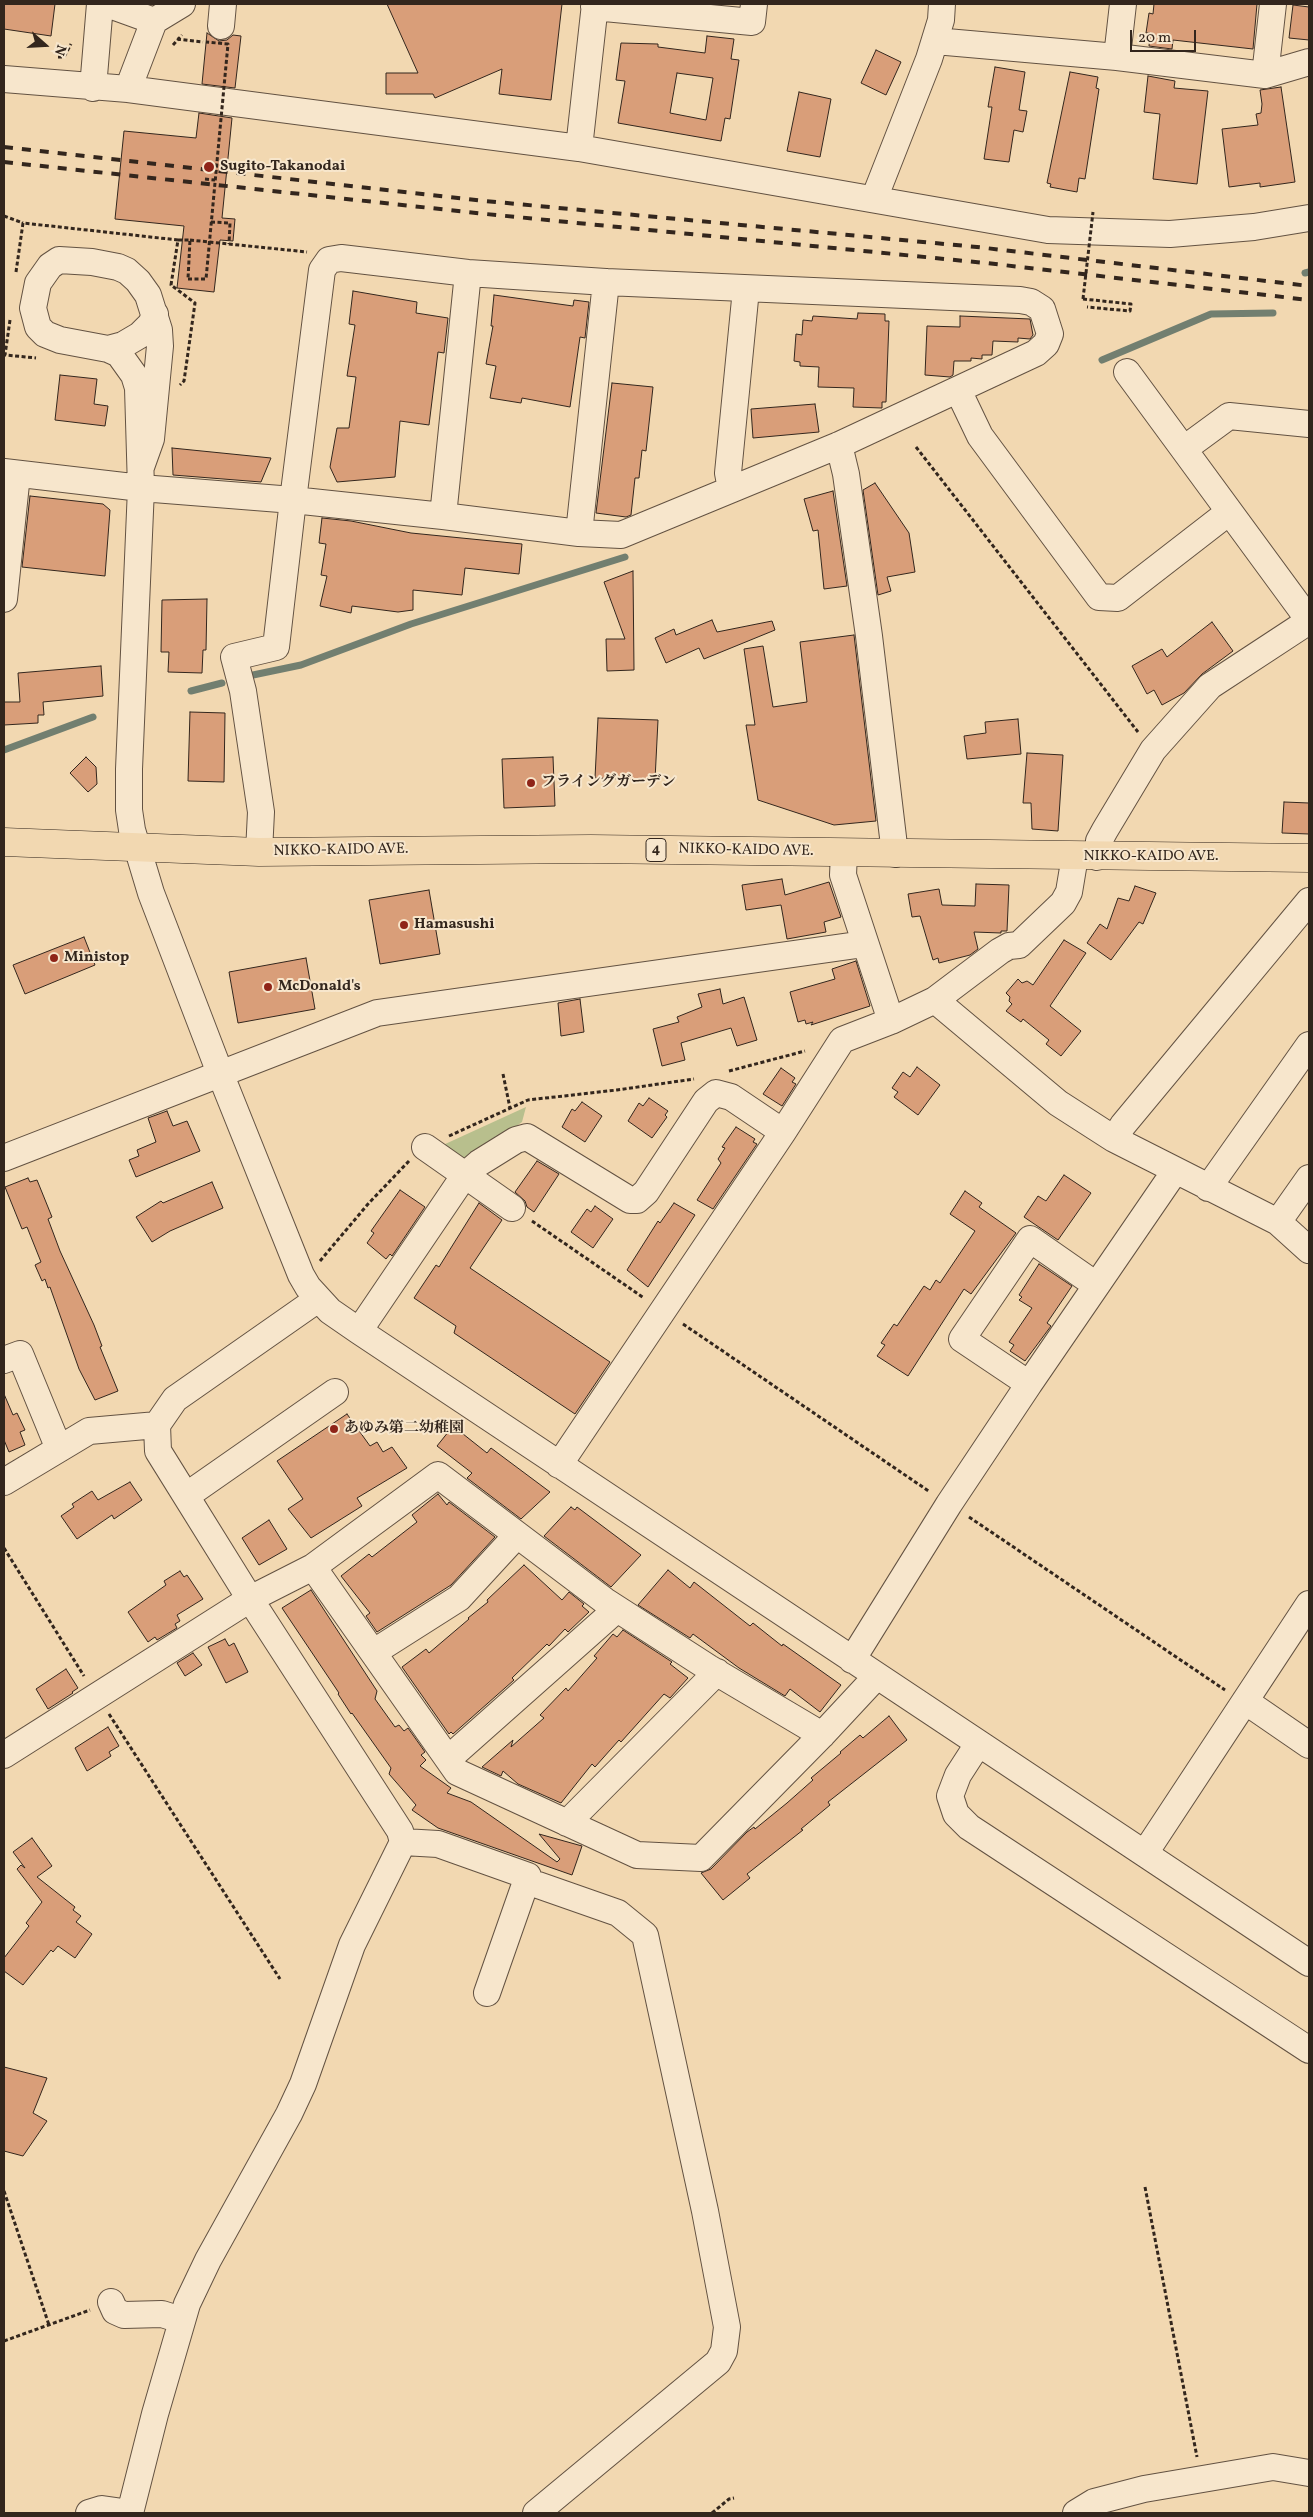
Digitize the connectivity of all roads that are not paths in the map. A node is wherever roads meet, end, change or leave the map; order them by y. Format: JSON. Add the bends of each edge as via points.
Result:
{"nodes":[{"id":1,"x":100,"y":4,"type":"edge"},
{"id":2,"x":107,"y":4,"type":"edge"},
{"id":3,"x":754,"y":4,"type":"edge"},
{"id":4,"x":942,"y":4,"type":"edge"},
{"id":5,"x":1123,"y":4,"type":"edge"},
{"id":6,"x":1273,"y":4,"type":"edge"},
{"id":7,"x":594,"y":5,"type":"edge"},
{"id":8,"x":161,"y":11,"type":"edge"},
{"id":9,"x":935,"y":41,"type":"junction"},
{"id":10,"x":1117,"y":57,"type":"junction"},
{"id":11,"x":1309,"y":62,"type":"edge"},
{"id":12,"x":1265,"y":75,"type":"junction"},
{"id":13,"x":4,"y":79,"type":"edge"},
{"id":14,"x":93,"y":88,"type":"junction"},
{"id":15,"x":128,"y":89,"type":"junction"},
{"id":16,"x":579,"y":148,"type":"junction"},
{"id":17,"x":874,"y":199,"type":"junction"},
{"id":18,"x":1309,"y":218,"type":"edge"},
{"id":19,"x":468,"y":273,"type":"junction"},
{"id":20,"x":606,"y":282,"type":"junction"},
{"id":21,"x":746,"y":289,"type":"junction"},
{"id":22,"x":156,"y":314,"type":"junction"},
{"id":23,"x":108,"y":349,"type":"junction"},
{"id":24,"x":1126,"y":372,"type":"dead end"},
{"id":25,"x":958,"y":390,"type":"junction"},
{"id":26,"x":1309,"y":424,"type":"edge"},
{"id":27,"x":839,"y":445,"type":"junction"},
{"id":28,"x":1184,"y":449,"type":"junction"},
{"id":29,"x":10,"y":473,"type":"edge"},
{"id":30,"x":141,"y":477,"type":"junction"},
{"id":31,"x":731,"y":489,"type":"junction"},
{"id":32,"x":293,"y":500,"type":"junction"},
{"id":33,"x":1229,"y":512,"type":"junction"},
{"id":34,"x":442,"y":516,"type":"junction"},
{"id":35,"x":579,"y":533,"type":"junction"},
{"id":36,"x":4,"y":599,"type":"edge"},
{"id":37,"x":1309,"y":621,"type":"edge"},
{"id":38,"x":4,"y":842,"type":"edge"},
{"id":39,"x":138,"y":848,"type":"junction"},
{"id":40,"x":259,"y":852,"type":"junction"},
{"id":41,"x":844,"y":853,"type":"junction"},
{"id":42,"x":894,"y":854,"type":"junction"},
{"id":43,"x":1086,"y":856,"type":"junction"},
{"id":44,"x":1309,"y":858,"type":"edge"},
{"id":45,"x":1309,"y":901,"type":"edge"},
{"id":46,"x":864,"y":944,"type":"junction"},
{"id":47,"x":935,"y":1000,"type":"junction"},
{"id":48,"x":890,"y":1022,"type":"junction"},
{"id":49,"x":1309,"y":1045,"type":"edge"},
{"id":50,"x":220,"y":1073,"type":"junction"},
{"id":51,"x":783,"y":1132,"type":"junction"},
{"id":52,"x":1114,"y":1139,"type":"junction"},
{"id":53,"x":425,"y":1147,"type":"dead end"},
{"id":54,"x":4,"y":1158,"type":"edge"},
{"id":55,"x":1175,"y":1171,"type":"junction"},
{"id":56,"x":464,"y":1176,"type":"junction"},
{"id":57,"x":1309,"y":1178,"type":"edge"},
{"id":58,"x":1208,"y":1188,"type":"junction"},
{"id":59,"x":512,"y":1208,"type":"road end"},
{"id":60,"x":1278,"y":1222,"type":"junction"},
{"id":61,"x":1309,"y":1250,"type":"edge"},
{"id":62,"x":1096,"y":1285,"type":"junction"},
{"id":63,"x":318,"y":1299,"type":"junction"},
{"id":64,"x":358,"y":1331,"type":"junction"},
{"id":65,"x":4,"y":1360,"type":"edge"},
{"id":66,"x":1029,"y":1384,"type":"junction"},
{"id":67,"x":335,"y":1392,"type":"dead end"},
{"id":68,"x":157,"y":1425,"type":"junction"},
{"id":69,"x":59,"y":1449,"type":"junction"},
{"id":70,"x":559,"y":1464,"type":"junction"},
{"id":71,"x":4,"y":1482,"type":"edge"},
{"id":72,"x":186,"y":1496,"type":"junction"},
{"id":73,"x":517,"y":1535,"type":"junction"},
{"id":74,"x":313,"y":1566,"type":"junction"},
{"id":75,"x":250,"y":1599,"type":"junction"},
{"id":76,"x":1309,"y":1604,"type":"edge"},
{"id":77,"x":617,"y":1609,"type":"junction"},
{"id":78,"x":374,"y":1652,"type":"junction"},
{"id":79,"x":852,"y":1660,"type":"junction"},
{"id":80,"x":717,"y":1672,"type":"junction"},
{"id":81,"x":876,"y":1677,"type":"junction"},
{"id":82,"x":1245,"y":1701,"type":"junction"},
{"id":83,"x":822,"y":1735,"type":"junction"},
{"id":84,"x":978,"y":1744,"type":"junction"},
{"id":85,"x":1309,"y":1745,"type":"edge"},
{"id":86,"x":4,"y":1755,"type":"edge"},
{"id":87,"x":448,"y":1759,"type":"junction"},
{"id":88,"x":567,"y":1823,"type":"junction"},
{"id":89,"x":403,"y":1842,"type":"junction"},
{"id":90,"x":1145,"y":1853,"type":"junction"},
{"id":91,"x":538,"y":1885,"type":"dead end"},
{"id":92,"x":1309,"y":1964,"type":"edge"},
{"id":93,"x":487,"y":1992,"type":"dead end"},
{"id":94,"x":1309,"y":2050,"type":"edge"},
{"id":95,"x":111,"y":2302,"type":"road end"},
{"id":96,"x":181,"y":2320,"type":"junction"},
{"id":97,"x":1309,"y":2473,"type":"edge"},
{"id":98,"x":88,"y":2513,"type":"edge"},
{"id":99,"x":130,"y":2513,"type":"edge"},
{"id":100,"x":536,"y":2513,"type":"edge"},
{"id":101,"x":1076,"y":2513,"type":"edge"}],
"edges":[{"from":1,"to":14,"type":"street"},
{"from":2,"to":8,"type":"street"},
{"from":3,"to":7,"type":"street","via":[[752,22]]},
{"from":4,"to":9,"type":"street"},
{"from":5,"to":10,"type":"street"},
{"from":6,"to":12,"type":"street"},
{"from":7,"to":16,"type":"street"},
{"from":8,"to":15,"type":"street"},
{"from":9,"to":10,"type":"street"},
{"from":9,"to":17,"type":"street"},
{"from":10,"to":12,"type":"street"},
{"from":11,"to":12,"type":"street"},
{"from":13,"to":14,"type":"street"},
{"from":14,"to":15,"type":"street"},
{"from":15,"to":16,"type":"street"},
{"from":16,"to":17,"type":"street"},
{"from":17,"to":18,"type":"street","via":[[1048,230],[1170,234],[1254,227]]},
{"from":19,"to":20,"type":"street"},
{"from":19,"to":32,"type":"street","via":[[341,258],[329,260],[322,270]]},
{"from":19,"to":34,"type":"street"},
{"from":20,"to":21,"type":"street"},
{"from":20,"to":35,"type":"street"},
{"from":21,"to":25,"type":"street","via":[[1020,300],[1042,309],[1050,334],[1046,344],[1036,353]]},
{"from":21,"to":31,"type":"street","via":[[728,473]]},
{"from":22,"to":23,"type":"street","via":[[140,335]]},
{"from":22,"to":23,"type":"street","via":[[148,295],[127,271],[73,260],[59,260],[50,266],[34,296],[38,327],[60,340]]},
{"from":22,"to":30,"type":"street","via":[[160,330],[156,390],[151,440]]},
{"from":23,"to":30,"type":"street","via":[[119,354],[136,382]]},
{"from":24,"to":28,"type":"street"},
{"from":25,"to":27,"type":"street"},
{"from":25,"to":33,"type":"street","via":[[980,436],[1099,597],[1118,598]]},
{"from":26,"to":28,"type":"street","via":[[1229,416]]},
{"from":27,"to":31,"type":"street"},
{"from":27,"to":42,"type":"street","via":[[869,636]]},
{"from":28,"to":33,"type":"street"},
{"from":29,"to":30,"type":"street"},
{"from":29,"to":36,"type":"street"},
{"from":30,"to":32,"type":"street"},
{"from":30,"to":39,"type":"street","via":[[129,769],[129,810]]},
{"from":31,"to":35,"type":"street","via":[[620,536]]},
{"from":32,"to":34,"type":"street"},
{"from":32,"to":40,"type":"street","via":[[276,646],[234,656],[243,691],[261,812]]},
{"from":33,"to":37,"type":"street"},
{"from":34,"to":35,"type":"street"},
{"from":37,"to":43,"type":"street","via":[[1210,686],[1153,750],[1099,841]]},
{"from":38,"to":39,"type":"highway","name":"NIKKO-KAIDO AVE.","number":"4"},
{"from":39,"to":40,"type":"highway","name":"NIKKO-KAIDO AVE.","number":"4"},
{"from":39,"to":50,"type":"street","via":[[151,893]]},
{"from":40,"to":41,"type":"highway","name":"NIKKO-KAIDO AVE.","number":"4","via":[[591,849]]},
{"from":41,"to":42,"type":"highway","name":"NIKKO-KAIDO AVE.","number":"4"},
{"from":41,"to":46,"type":"street","via":[[843,875]]},
{"from":42,"to":43,"type":"highway","name":"NIKKO-KAIDO AVE.","number":"4"},
{"from":43,"to":44,"type":"highway","name":"NIKKO-KAIDO AVE.","number":"4"},
{"from":43,"to":47,"type":"street","via":[[1063,903],[1019,946],[1009,946],[1000,951]]},
{"from":45,"to":52,"type":"street","via":[[1123,1124]]},
{"from":46,"to":48,"type":"street"},
{"from":46,"to":50,"type":"street","via":[[377,1012]]},
{"from":47,"to":48,"type":"street"},
{"from":47,"to":52,"type":"street","via":[[1058,1102]]},
{"from":48,"to":51,"type":"street","via":[[842,1040]]},
{"from":49,"to":58,"type":"street"},
{"from":50,"to":54,"type":"street"},
{"from":50,"to":63,"type":"street","via":[[301,1275]]},
{"from":51,"to":56,"type":"street","via":[[731,1097],[716,1093],[706,1101],[646,1192],[637,1200],[618,1195],[527,1138],[516,1140]]},
{"from":51,"to":70,"type":"street"},
{"from":52,"to":55,"type":"street"},
{"from":53,"to":56,"type":"street"},
{"from":55,"to":58,"type":"street"},
{"from":55,"to":62,"type":"street"},
{"from":56,"to":59,"type":"street"},
{"from":56,"to":64,"type":"street"},
{"from":57,"to":60,"type":"street"},
{"from":58,"to":60,"type":"street"},
{"from":60,"to":61,"type":"street"},
{"from":62,"to":66,"type":"street"},
{"from":62,"to":66,"type":"street","via":[[1030,1239],[962,1339]]},
{"from":63,"to":64,"type":"street"},
{"from":63,"to":68,"type":"street","via":[[175,1399]]},
{"from":64,"to":70,"type":"street"},
{"from":65,"to":69,"type":"street","via":[[20,1354]]},
{"from":66,"to":79,"type":"street","via":[[949,1504]]},
{"from":67,"to":72,"type":"street"},
{"from":68,"to":69,"type":"street","via":[[89,1430]]},
{"from":68,"to":72,"type":"street","via":[[158,1451]]},
{"from":69,"to":71,"type":"street"},
{"from":70,"to":79,"type":"street"},
{"from":72,"to":75,"type":"street"},
{"from":73,"to":74,"type":"street","via":[[438,1475]]},
{"from":73,"to":77,"type":"street"},
{"from":73,"to":78,"type":"street","via":[[459,1598]]},
{"from":74,"to":75,"type":"street"},
{"from":74,"to":78,"type":"street"},
{"from":75,"to":86,"type":"street"},
{"from":75,"to":89,"type":"street","via":[[400,1831]]},
{"from":76,"to":82,"type":"street"},
{"from":77,"to":80,"type":"street"},
{"from":77,"to":87,"type":"street"},
{"from":78,"to":87,"type":"street"},
{"from":79,"to":81,"type":"street"},
{"from":80,"to":83,"type":"street"},
{"from":80,"to":88,"type":"street"},
{"from":81,"to":83,"type":"street"},
{"from":81,"to":84,"type":"street"},
{"from":82,"to":85,"type":"street"},
{"from":82,"to":90,"type":"street"},
{"from":83,"to":88,"type":"street","via":[[701,1858],[637,1855]]},
{"from":84,"to":90,"type":"street"},
{"from":84,"to":94,"type":"street","via":[[958,1775],[950,1796],[956,1814],[969,1826]]},
{"from":87,"to":88,"type":"street","via":[[456,1772]]},
{"from":89,"to":93,"type":"street","via":[[438,1844],[528,1876]]},
{"from":89,"to":96,"type":"street","via":[[352,1945],[303,2084],[208,2260]]},
{"from":90,"to":92,"type":"street"},
{"from":91,"to":100,"type":"street","via":[[618,1913],[645,1935],[727,2327],[724,2351],[718,2362]]},
{"from":95,"to":96,"type":"street","via":[[115,2311],[124,2316],[162,2314]]},
{"from":96,"to":99,"type":"street"},
{"from":97,"to":101,"type":"street","via":[[1273,2467],[1201,2479],[1094,2502]]},
{"from":98,"to":99,"type":"street","via":[[102,2509]]}]}
